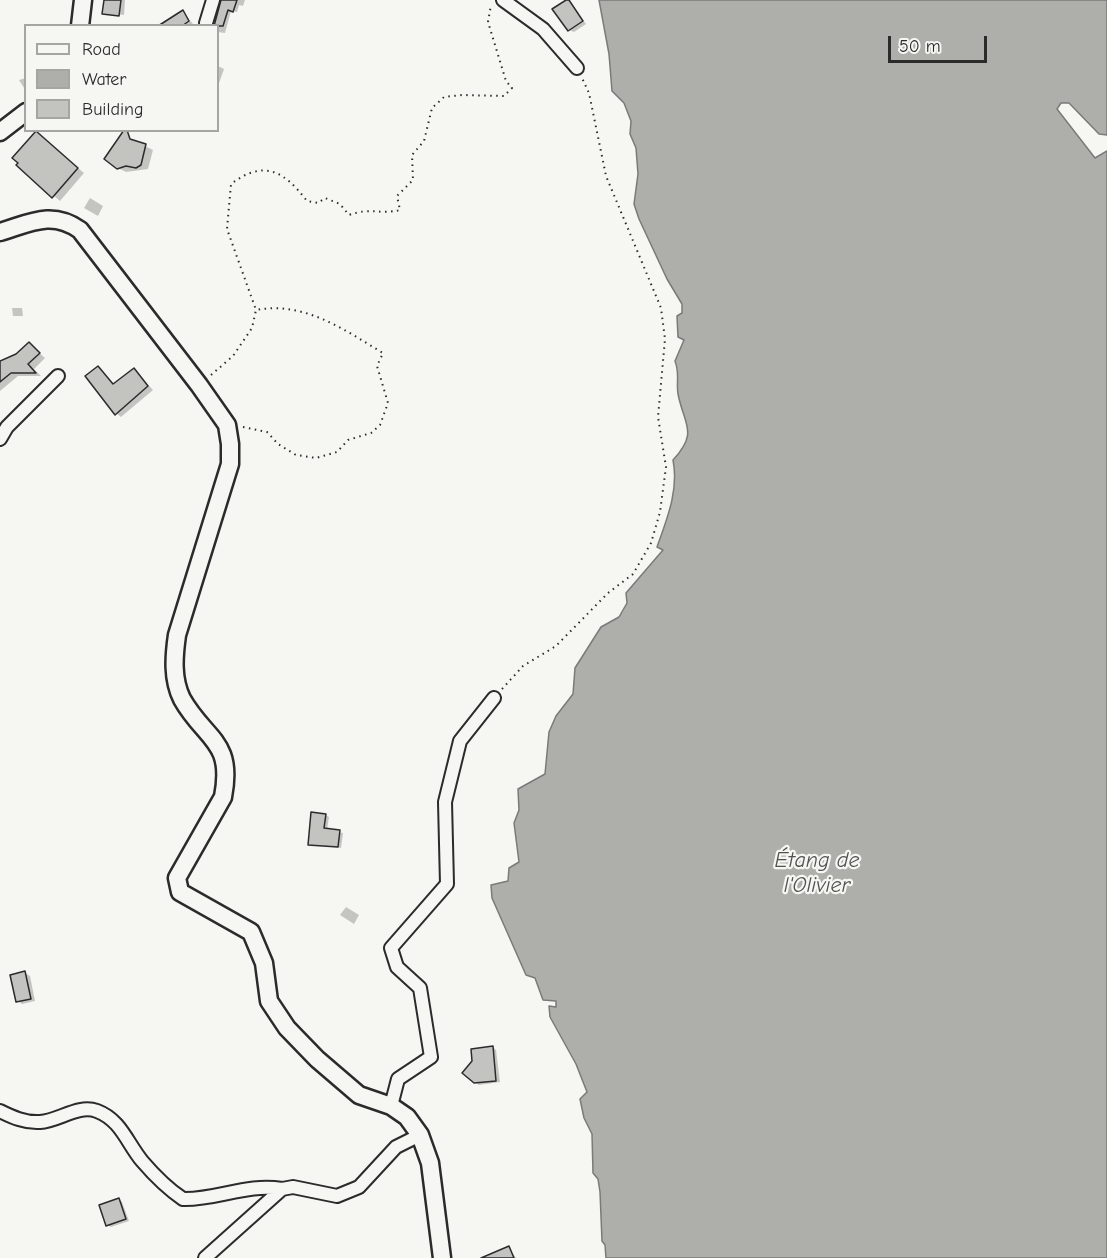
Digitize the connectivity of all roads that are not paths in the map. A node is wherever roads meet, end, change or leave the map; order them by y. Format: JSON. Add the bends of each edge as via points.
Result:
{"nodes":[{"id":1,"x":82,"y":0,"type":"edge"},
{"id":2,"x":213,"y":0,"type":"edge"},
{"id":3,"x":503,"y":0,"type":"edge"},
{"id":4,"x":206,"y":23,"type":"dead end"},
{"id":5,"x":80,"y":24,"type":"edge"},
{"id":6,"x":577,"y":68,"type":"road end"},
{"id":7,"x":24,"y":114,"type":"edge"},
{"id":8,"x":0,"y":132,"type":"edge"},
{"id":9,"x":0,"y":232,"type":"edge"},
{"id":10,"x":58,"y":376,"type":"dead end"},
{"id":11,"x":0,"y":439,"type":"edge"},
{"id":12,"x":494,"y":698,"type":"road end"},
{"id":13,"x":391,"y":1106,"type":"junction"},
{"id":14,"x":0,"y":1111,"type":"edge"},
{"id":15,"x":420,"y":1135,"type":"junction"},
{"id":16,"x":282,"y":1189,"type":"junction"},
{"id":17,"x":205,"y":1258,"type":"edge"},
{"id":18,"x":442,"y":1258,"type":"edge"}],
"edges":[{"from":1,"to":5,"type":"street"},
{"from":2,"to":4,"type":"street"},
{"from":3,"to":6,"type":"street","via":[[543,29]]},
{"from":7,"to":8,"type":"street"},
{"from":9,"to":13,"type":"street","via":[[54,219],[80,230],[227,425],[230,464],[177,635],[173,663],[182,698],[217,742],[227,765],[226,784],[223,797],[177,878],[180,892],[251,932],[264,963],[269,1001],[287,1028],[359,1095]]},
{"from":10,"to":11,"type":"street"},
{"from":12,"to":13,"type":"street","via":[[460,741],[445,802],[447,884],[391,948],[397,967],[420,988],[432,1057],[398,1079]]},
{"from":13,"to":15,"type":"street","via":[[407,1117]]},
{"from":14,"to":16,"type":"street","via":[[17,1119],[40,1122],[80,1110],[94,1110],[110,1117],[141,1160],[183,1199],[197,1200],[264,1186]]},
{"from":15,"to":16,"type":"street","via":[[396,1147],[359,1187],[337,1196],[293,1187]]},
{"from":15,"to":18,"type":"street","via":[[430,1163]]},
{"from":16,"to":17,"type":"street"}]}
